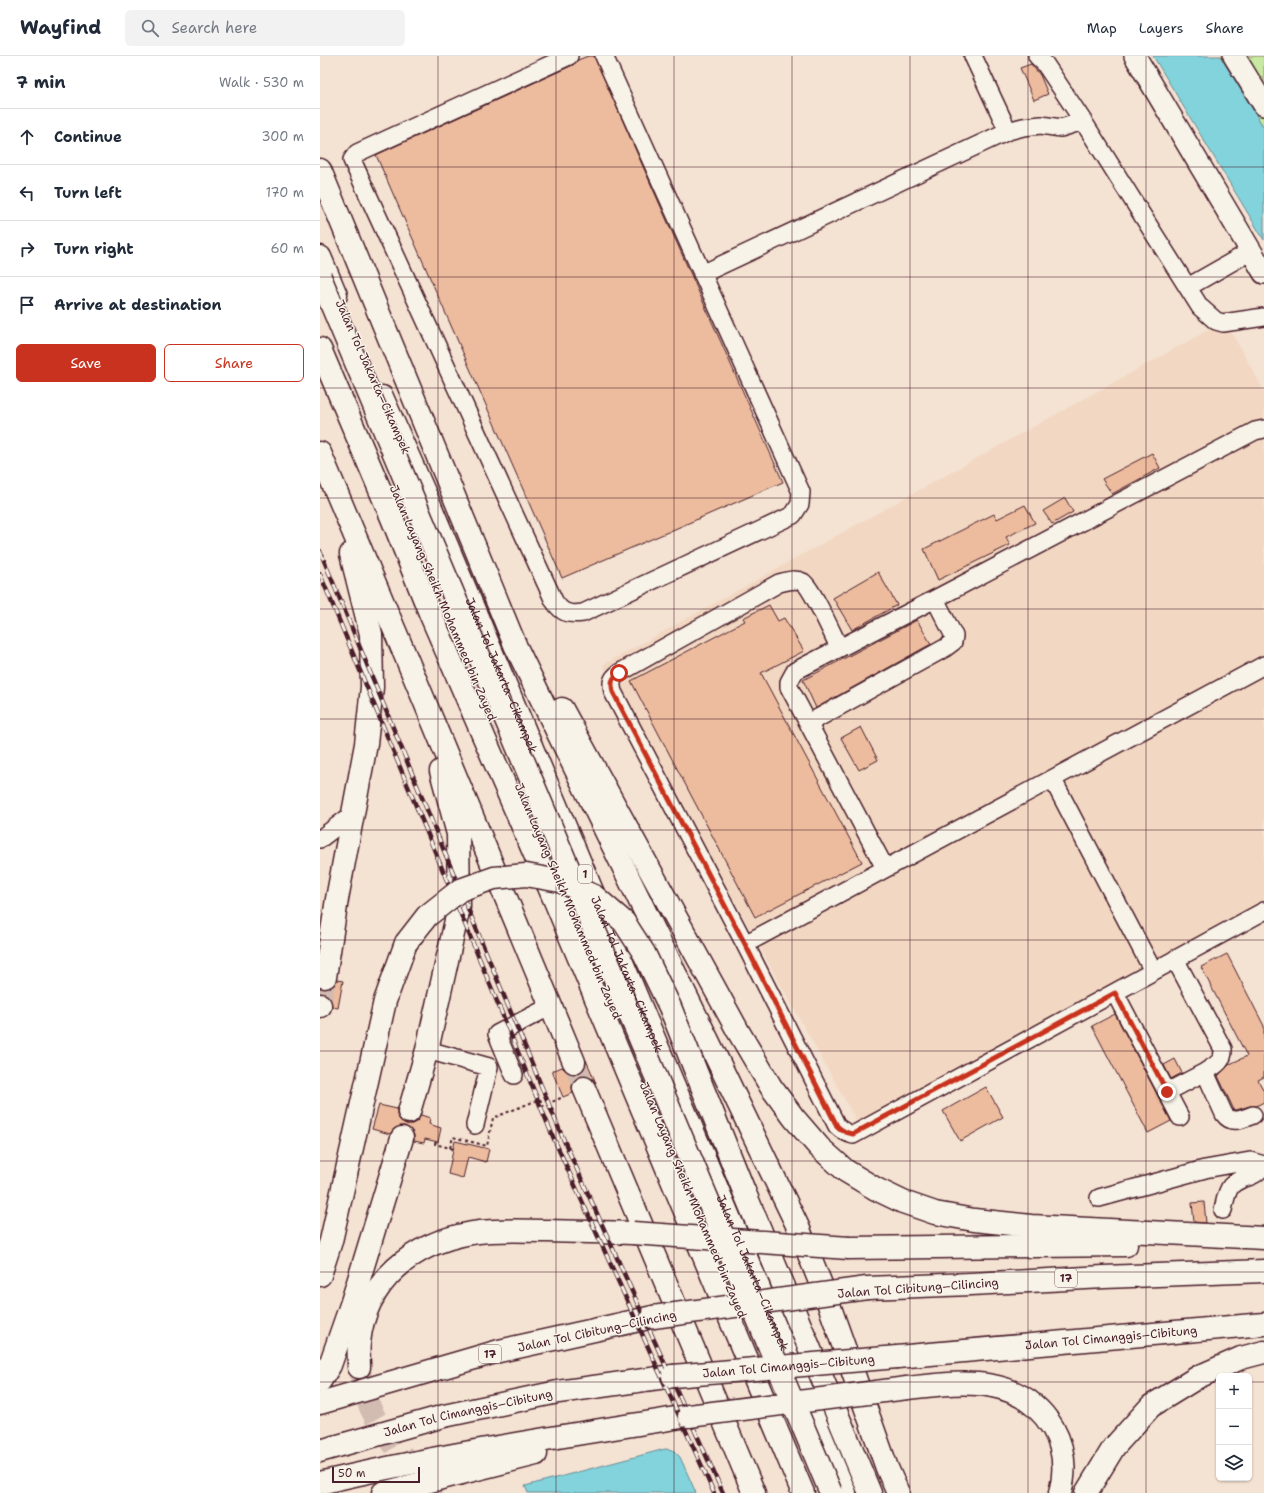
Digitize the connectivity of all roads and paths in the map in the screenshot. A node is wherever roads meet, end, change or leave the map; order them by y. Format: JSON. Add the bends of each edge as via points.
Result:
{"nodes":[{"id":1,"x":569,"y":56,"type":"edge"},
{"id":2,"x":604,"y":56,"type":"edge"},
{"id":3,"x":973,"y":56,"type":"edge"},
{"id":4,"x":1037,"y":56,"type":"edge"},
{"id":5,"x":1135,"y":56,"type":"edge"},
{"id":6,"x":1234,"y":56,"type":"edge"},
{"id":7,"x":1264,"y":105,"type":"edge"},
{"id":8,"x":1084,"y":121,"type":"junction"},
{"id":9,"x":1008,"y":131,"type":"junction"},
{"id":10,"x":320,"y":170,"type":"edge"},
{"id":11,"x":1251,"y":251,"type":"junction"},
{"id":12,"x":320,"y":257,"type":"edge"},
{"id":13,"x":1264,"y":273,"type":"edge"},
{"id":14,"x":702,"y":274,"type":"junction"},
{"id":15,"x":320,"y":278,"type":"edge"},
{"id":16,"x":1188,"y":287,"type":"junction"},
{"id":17,"x":320,"y":310,"type":"edge"},
{"id":18,"x":1264,"y":317,"type":"edge"},
{"id":19,"x":320,"y":349,"type":"edge"},
{"id":20,"x":1264,"y":428,"type":"edge"},
{"id":21,"x":320,"y":453,"type":"edge"},
{"id":22,"x":335,"y":489,"type":"junction"},
{"id":23,"x":453,"y":492,"type":"junction"},
{"id":24,"x":935,"y":599,"type":"junction"},
{"id":25,"x":839,"y":647,"type":"junction"},
{"id":26,"x":1264,"y":665,"type":"edge"},
{"id":27,"x":419,"y":688,"type":"junction"},
{"id":28,"x":809,"y":723,"type":"junction"},
{"id":29,"x":1053,"y":780,"type":"junction"},
{"id":30,"x":353,"y":814,"type":"junction"},
{"id":31,"x":320,"y":839,"type":"edge"},
{"id":32,"x":885,"y":868,"type":"junction"},
{"id":33,"x":1264,"y":911,"type":"edge"},
{"id":34,"x":745,"y":944,"type":"junction"},
{"id":35,"x":1175,"y":959,"type":"junction"},
{"id":36,"x":1153,"y":971,"type":"junction"},
{"id":37,"x":325,"y":978,"type":"tunnel mouth"},
{"id":38,"x":1115,"y":993,"type":"junction"},
{"id":39,"x":551,"y":1006,"type":"junction"},
{"id":40,"x":426,"y":1050,"type":"junction"},
{"id":41,"x":574,"y":1062,"type":"tunnel mouth"},
{"id":42,"x":1205,"y":1072,"type":"junction"},
{"id":43,"x":514,"y":1075,"type":"dead end"},
{"id":44,"x":584,"y":1088,"type":"tunnel mouth"},
{"id":45,"x":1167,"y":1092,"type":"junction"},
{"id":46,"x":563,"y":1097,"type":"dead end"},
{"id":47,"x":409,"y":1112,"type":"dead end"},
{"id":48,"x":1253,"y":1115,"type":"dead end"},
{"id":49,"x":1180,"y":1117,"type":"dead end"},
{"id":50,"x":475,"y":1125,"type":"dead end"},
{"id":51,"x":402,"y":1138,"type":"dead end"},
{"id":52,"x":436,"y":1142,"type":"dead end"},
{"id":53,"x":450,"y":1148,"type":"junction"},
{"id":54,"x":454,"y":1149,"type":"dead end"},
{"id":55,"x":1263,"y":1166,"type":"edge"},
{"id":56,"x":1099,"y":1198,"type":"dead end"},
{"id":57,"x":1224,"y":1210,"type":"dead end"},
{"id":58,"x":1264,"y":1238,"type":"edge"},
{"id":59,"x":1264,"y":1243,"type":"edge"},
{"id":60,"x":1264,"y":1271,"type":"edge"},
{"id":61,"x":320,"y":1275,"type":"edge"},
{"id":62,"x":1264,"y":1324,"type":"edge"},
{"id":63,"x":1264,"y":1352,"type":"edge"},
{"id":64,"x":359,"y":1367,"type":"tunnel mouth"},
{"id":65,"x":323,"y":1394,"type":"edge"},
{"id":66,"x":689,"y":1416,"type":"junction"},
{"id":67,"x":320,"y":1451,"type":"edge"},
{"id":68,"x":320,"y":1483,"type":"edge"},
{"id":69,"x":384,"y":1493,"type":"edge"},
{"id":70,"x":754,"y":1493,"type":"edge"},
{"id":71,"x":803,"y":1493,"type":"edge"},
{"id":72,"x":816,"y":1493,"type":"edge"},
{"id":73,"x":831,"y":1493,"type":"edge"},
{"id":74,"x":846,"y":1493,"type":"edge"},
{"id":75,"x":870,"y":1493,"type":"edge"},
{"id":76,"x":898,"y":1493,"type":"edge"},
{"id":77,"x":1060,"y":1493,"type":"edge"},
{"id":78,"x":1086,"y":1493,"type":"edge"}],
"edges":[{"from":1,"to":14,"type":"street","via":[[357,153],[352,160],[554,601],[561,610],[573,614],[583,613],[793,515],[800,504],[801,492]]},
{"from":2,"to":14,"type":"street"},
{"from":3,"to":9,"type":"street"},
{"from":4,"to":8,"type":"street"},
{"from":5,"to":11,"type":"main road"},
{"from":6,"to":7,"type":"main road"},
{"from":8,"to":9,"type":"street","via":[[1061,128],[1041,125]]},
{"from":8,"to":16,"type":"street"},
{"from":9,"to":14,"type":"street"},
{"from":10,"to":23,"type":"highway"},
{"from":11,"to":13,"type":"main road"},
{"from":11,"to":16,"type":"street"},
{"from":12,"to":74,"type":"highway","name":"Jalan Tol Jakarta–Cikampek","number":"1","via":[[429,503]]},
{"from":15,"to":73,"type":"highway","name":"Jalan Layang Sheikh Mohammed bin Zayed","number":"1","bridge":true},
{"from":16,"to":18,"type":"street","via":[[1200,307],[1216,321],[1222,323]]},
{"from":17,"to":72,"type":"highway","name":"Jalan Layang Sheikh Mohammed bin Zayed","number":"1","bridge":true},
{"from":19,"to":71,"type":"highway","via":[[433,620],[563,918]]},
{"from":20,"to":24,"type":"street","via":[[1255,430]]},
{"from":21,"to":22,"type":"highway"},
{"from":22,"to":27,"type":"highway"},
{"from":22,"to":30,"type":"highway","via":[[371,634],[372,687],[369,718]]},
{"from":23,"to":58,"type":"highway","via":[[535,660],[738,1031],[771,1087],[819,1147],[846,1170],[876,1189],[935,1213],[1030,1226]]},
{"from":23,"to":76,"type":"highway","via":[[516,647],[798,1227]]},
{"from":24,"to":25,"type":"street"},
{"from":24,"to":28,"type":"street","via":[[954,636],[953,642]]},
{"from":25,"to":28,"type":"street","via":[[795,670],[789,682],[789,687]]},
{"from":25,"to":34,"type":"street","via":[[811,592],[803,582],[794,579],[779,583],[613,678],[611,684]]},
{"from":26,"to":29,"type":"street"},
{"from":27,"to":39,"type":"highway"},
{"from":27,"to":40,"type":"highway","via":[[458,834],[459,907]]},
{"from":28,"to":32,"type":"street"},
{"from":29,"to":32,"type":"street"},
{"from":29,"to":36,"type":"street"},
{"from":30,"to":31,"type":"street"},
{"from":30,"to":37,"type":"highway"},
{"from":32,"to":34,"type":"street"},
{"from":33,"to":35,"type":"street"},
{"from":34,"to":38,"type":"street","via":[[837,1126],[847,1134],[853,1134]]},
{"from":35,"to":36,"type":"street"},
{"from":35,"to":42,"type":"street","via":[[1223,1049],[1221,1060]]},
{"from":36,"to":38,"type":"street"},
{"from":38,"to":45,"type":"street"},
{"from":39,"to":41,"type":"highway"},
{"from":39,"to":43,"type":"street","via":[[497,1034]]},
{"from":40,"to":47,"type":"highway"},
{"from":40,"to":50,"type":"street","via":[[489,1067]]},
{"from":42,"to":45,"type":"street"},
{"from":42,"to":48,"type":"street","via":[[1227,1118],[1236,1121]]},
{"from":44,"to":70,"type":"highway"},
{"from":45,"to":49,"type":"street"},
{"from":46,"to":53,"type":"path","via":[[543,1106],[540,1099],[494,1118],[487,1146],[453,1137]]},
{"from":51,"to":65,"type":"highway"},
{"from":52,"to":53,"type":"path","via":[[435,1144]]},
{"from":53,"to":54,"type":"path"},
{"from":55,"to":56,"type":"street","via":[[1250,1162],[1211,1168]]},
{"from":55,"to":57,"type":"street","via":[[1255,1175],[1231,1186]]},
{"from":59,"to":64,"type":"highway","bridge":true,"via":[[849,1248],[633,1233],[473,1233],[452,1237],[412,1255],[395,1268],[379,1286],[363,1322],[359,1344]]},
{"from":60,"to":65,"type":"highway","name":"Jalan Tol Cibitung–Cilincing","number":"17","bridge":true,"via":[[867,1288],[653,1317]]},
{"from":61,"to":75,"type":"highway","bridge":true,"via":[[331,1241],[385,1001],[406,943],[427,916],[460,890],[494,878],[526,875],[560,881],[594,896],[624,922],[644,953],[670,1007]]},
{"from":62,"to":67,"type":"highway","name":"Jalan Tol Cimanggis–Cibitung","bridge":true,"via":[[673,1376],[558,1392],[444,1416]]},
{"from":63,"to":78,"type":"highway","via":[[1241,1358],[1198,1377],[1151,1406],[1114,1446]]},
{"from":66,"to":68,"type":"highway","via":[[541,1440]]},
{"from":66,"to":69,"type":"highway"},
{"from":66,"to":77,"type":"highway","bridge":true,"via":[[946,1384],[982,1384],[1007,1389],[1023,1396],[1036,1406],[1048,1419],[1055,1432],[1063,1463]]}]}
